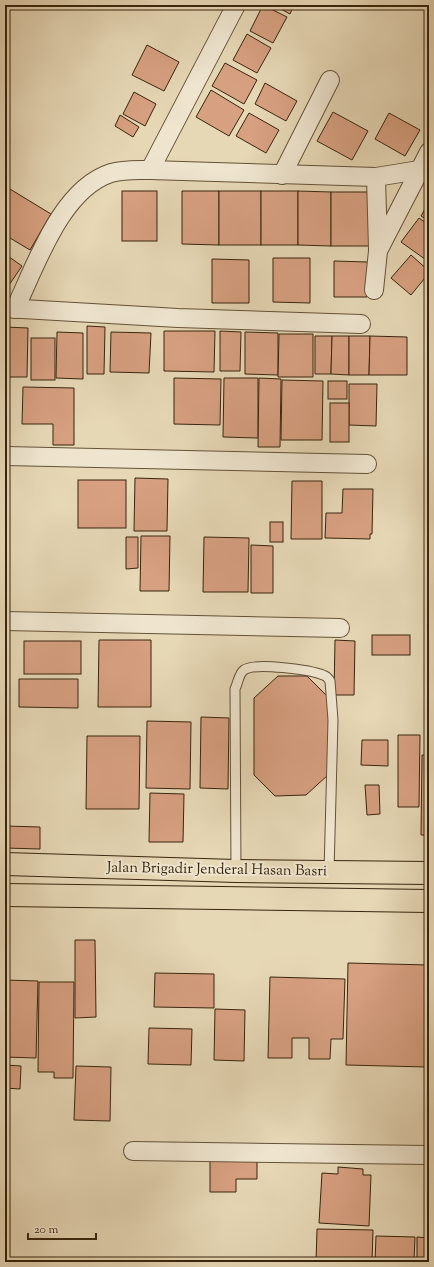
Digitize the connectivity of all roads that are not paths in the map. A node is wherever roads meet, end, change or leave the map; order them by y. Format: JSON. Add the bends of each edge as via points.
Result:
{"nodes":[{"id":1,"x":236,"y":5,"type":"edge"},
{"id":2,"x":330,"y":80,"type":"dead end"},
{"id":3,"x":429,"y":152,"type":"edge"},
{"id":4,"x":150,"y":170,"type":"junction"},
{"id":5,"x":419,"y":170,"type":"junction"},
{"id":6,"x":282,"y":175,"type":"junction"},
{"id":7,"x":376,"y":177,"type":"junction"},
{"id":8,"x":378,"y":251,"type":"junction"},
{"id":9,"x":374,"y":290,"type":"dead end"},
{"id":10,"x":10,"y":308,"type":"edge"},
{"id":11,"x":361,"y":324,"type":"dead end"},
{"id":12,"x":5,"y":456,"type":"edge"},
{"id":13,"x":367,"y":464,"type":"dead end"},
{"id":14,"x":5,"y":621,"type":"edge"},
{"id":15,"x":340,"y":628,"type":"dead end"},
{"id":16,"x":5,"y":864,"type":"edge"},
{"id":17,"x":113,"y":868,"type":"junction"},
{"id":18,"x":236,"y":871,"type":"junction"},
{"id":19,"x":329,"y":872,"type":"junction"},
{"id":20,"x":429,"y":873,"type":"edge"},
{"id":21,"x":5,"y":895,"type":"edge"},
{"id":22,"x":113,"y":897,"type":"junction"},
{"id":23,"x":429,"y":901,"type":"edge"},
{"id":24,"x":133,"y":1151,"type":"dead end"},
{"id":25,"x":429,"y":1155,"type":"edge"}],
"edges":[{"from":1,"to":4,"type":"street"},
{"from":2,"to":6,"type":"street"},
{"from":3,"to":5,"type":"street"},
{"from":4,"to":6,"type":"street"},
{"from":4,"to":10,"type":"street","via":[[111,173],[86,188],[52,231]]},
{"from":5,"to":7,"type":"street"},
{"from":5,"to":8,"type":"street"},
{"from":6,"to":7,"type":"street"},
{"from":7,"to":8,"type":"street"},
{"from":8,"to":9,"type":"street"},
{"from":10,"to":11,"type":"street","via":[[178,318]]},
{"from":12,"to":13,"type":"street"},
{"from":14,"to":15,"type":"street"},
{"from":16,"to":17,"type":"highway","name":"Jalan Brigadir Jenderal Hasan Basri"},
{"from":17,"to":18,"type":"highway","name":"Jalan Brigadir Jenderal Hasan Basri"},
{"from":17,"to":22,"type":"highway"},
{"from":18,"to":19,"type":"highway","name":"Jalan Brigadir Jenderal Hasan Basri"},
{"from":18,"to":19,"type":"lane","via":[[236,689],[241,673],[245,669],[263,667],[310,671],[326,676],[330,681],[333,720]]},
{"from":19,"to":20,"type":"highway","name":"Jalan Brigadir Jenderal Hasan Basri"},
{"from":21,"to":22,"type":"highway","name":"Jalan Brigadir Jenderal Hasan Basri"},
{"from":22,"to":23,"type":"highway","name":"Jalan Brigadir Jenderal Hasan Basri"},
{"from":24,"to":25,"type":"street"}]}
